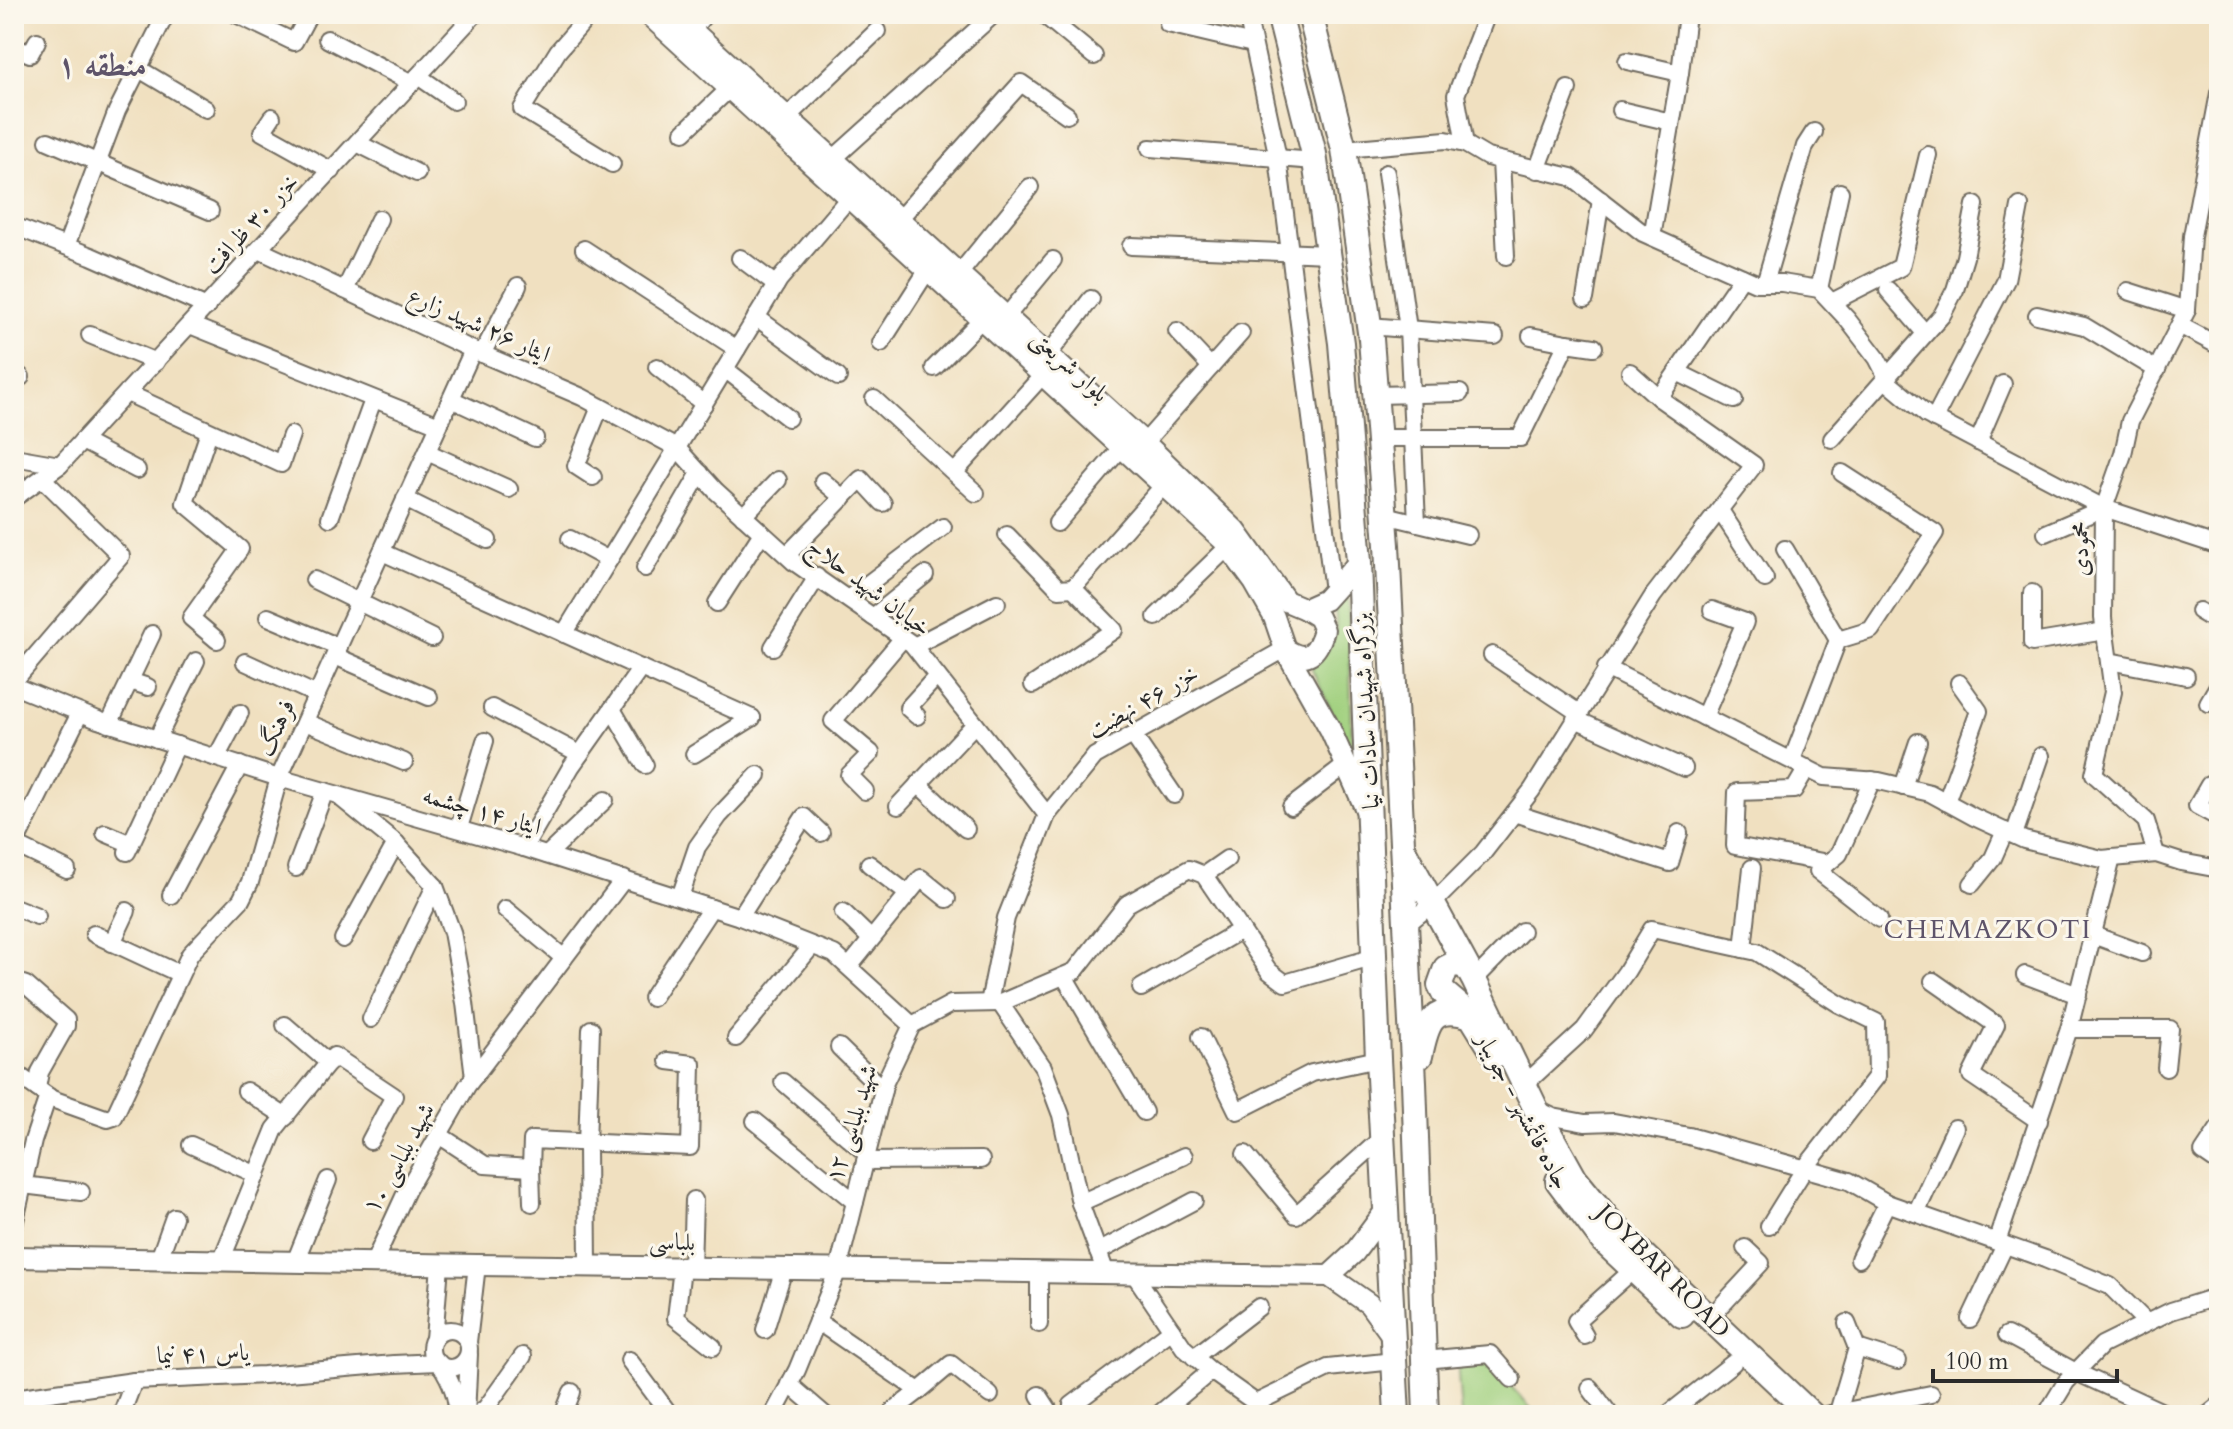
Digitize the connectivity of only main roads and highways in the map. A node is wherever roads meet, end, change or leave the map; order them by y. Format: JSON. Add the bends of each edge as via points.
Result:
{"nodes":[{"id":1,"x":1279,"y":14,"type":"edge"},
{"id":2,"x":1310,"y":14,"type":"edge"},
{"id":3,"x":660,"y":16,"type":"edge"},
{"id":4,"x":698,"y":22,"type":"edge"},
{"id":5,"x":1359,"y":562,"type":"junction"},
{"id":6,"x":1305,"y":609,"type":"junction"},
{"id":7,"x":1285,"y":649,"type":"junction"},
{"id":8,"x":1371,"y":821,"type":"junction"},
{"id":9,"x":1402,"y":847,"type":"junction"},
{"id":10,"x":1469,"y":972,"type":"junction"},
{"id":11,"x":1471,"y":1016,"type":"junction"},
{"id":12,"x":1414,"y":1082,"type":"junction"},
{"id":13,"x":1386,"y":1210,"type":"junction"},
{"id":14,"x":14,"y":1257,"type":"edge"},
{"id":15,"x":1329,"y":1276,"type":"junction"},
{"id":16,"x":1394,"y":1349,"type":"junction"},
{"id":17,"x":1397,"y":1415,"type":"edge"},
{"id":18,"x":1426,"y":1415,"type":"edge"},
{"id":19,"x":1789,"y":1415,"type":"edge"},
{"id":20,"x":1812,"y":1415,"type":"edge"}],
"edges":[{"from":1,"to":5,"type":"highway","name":"بزرگراه شهیدان سادات نیا","via":[[1315,161],[1329,254]]},
{"from":2,"to":9,"type":"highway","name":"بزرگراه شهیدان سادات نیا","via":[[1344,149],[1369,326],[1385,515]]},
{"from":3,"to":4,"type":"main road","name":"بلوار شریعتی"},
{"from":3,"to":7,"type":"main road","name":"بلوار شریعتی","via":[[729,89],[1228,547],[1274,617]]},
{"from":4,"to":6,"type":"main road","name":"بلوار شریعتی","via":[[787,117],[1236,531],[1286,601]]},
{"from":5,"to":6,"type":"main road","via":[[1325,600]]},
{"from":5,"to":8,"type":"highway","name":"بزرگراه شهیدان سادات نیا"},
{"from":6,"to":7,"type":"main road","via":[[1318,617],[1324,630],[1319,647],[1309,656],[1297,657]]},
{"from":7,"to":8,"type":"main road","name":"بلوار شریعتی","via":[[1330,729]]},
{"from":8,"to":13,"type":"highway","name":"بزرگراه شهیدان سادات نیا"},
{"from":9,"to":10,"type":"highway","name":"JOYBAR ROAD"},
{"from":9,"to":12,"type":"highway","name":"بزرگراه شهیدان سادات نیا"},
{"from":10,"to":11,"type":"highway","via":[[1454,964],[1446,968],[1440,985]]},
{"from":10,"to":20,"type":"highway","name":"JOYBAR ROAD","via":[[1575,1179],[1607,1218]]},
{"from":11,"to":12,"type":"highway","name":"جاده قائمشهر - جویبار","via":[[1452,1011],[1437,1015],[1427,1026]]},
{"from":11,"to":19,"type":"highway","name":"جاده قائمشهر - جویبار","via":[[1561,1188],[1603,1241]]},
{"from":12,"to":18,"type":"highway","name":"بزرگراه شهیدان سادات نیا"},
{"from":13,"to":15,"type":"main road"},
{"from":13,"to":16,"type":"highway","name":"بزرگراه شهیدان سادات نیا"},
{"from":14,"to":15,"type":"main road","name":"بلباسی"},
{"from":15,"to":16,"type":"main road","via":[[1369,1304]]},
{"from":16,"to":17,"type":"highway","name":"بزرگراه شهیدان سادات نیا"}]}
